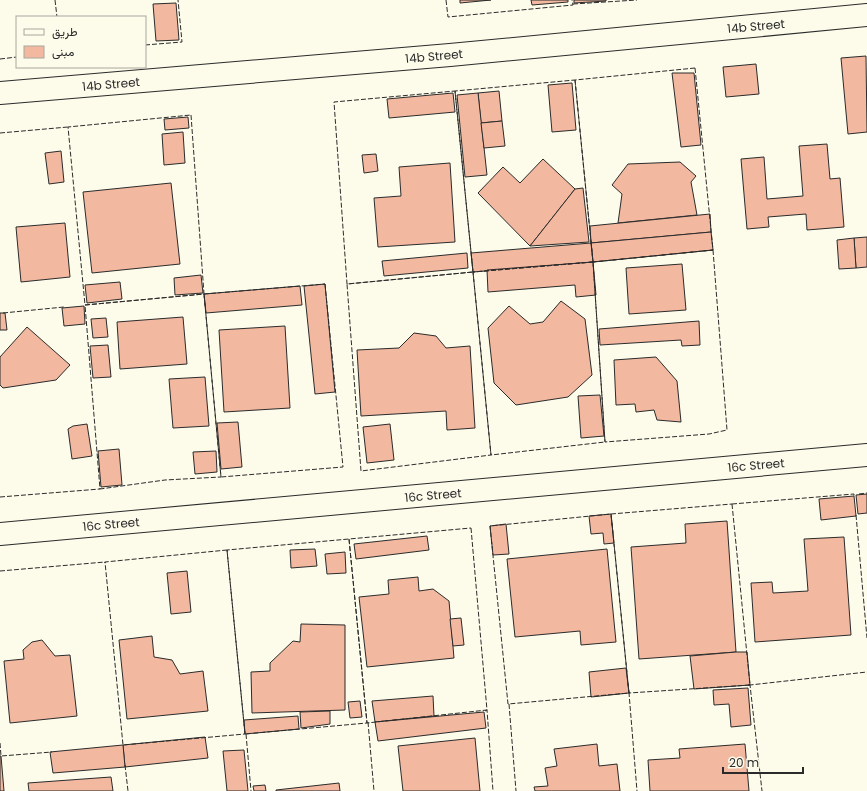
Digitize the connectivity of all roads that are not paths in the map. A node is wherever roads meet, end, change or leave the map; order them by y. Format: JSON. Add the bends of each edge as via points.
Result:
{"nodes":[{"id":1,"x":867,"y":15,"type":"edge"},
{"id":2,"x":0,"y":93,"type":"edge"},
{"id":3,"x":867,"y":455,"type":"edge"},
{"id":4,"x":0,"y":534,"type":"edge"}],
"edges":[{"from":1,"to":2,"type":"street","name":"14b Street","via":[[458,54]]},
{"from":3,"to":4,"type":"street","name":"16c Street"}]}
